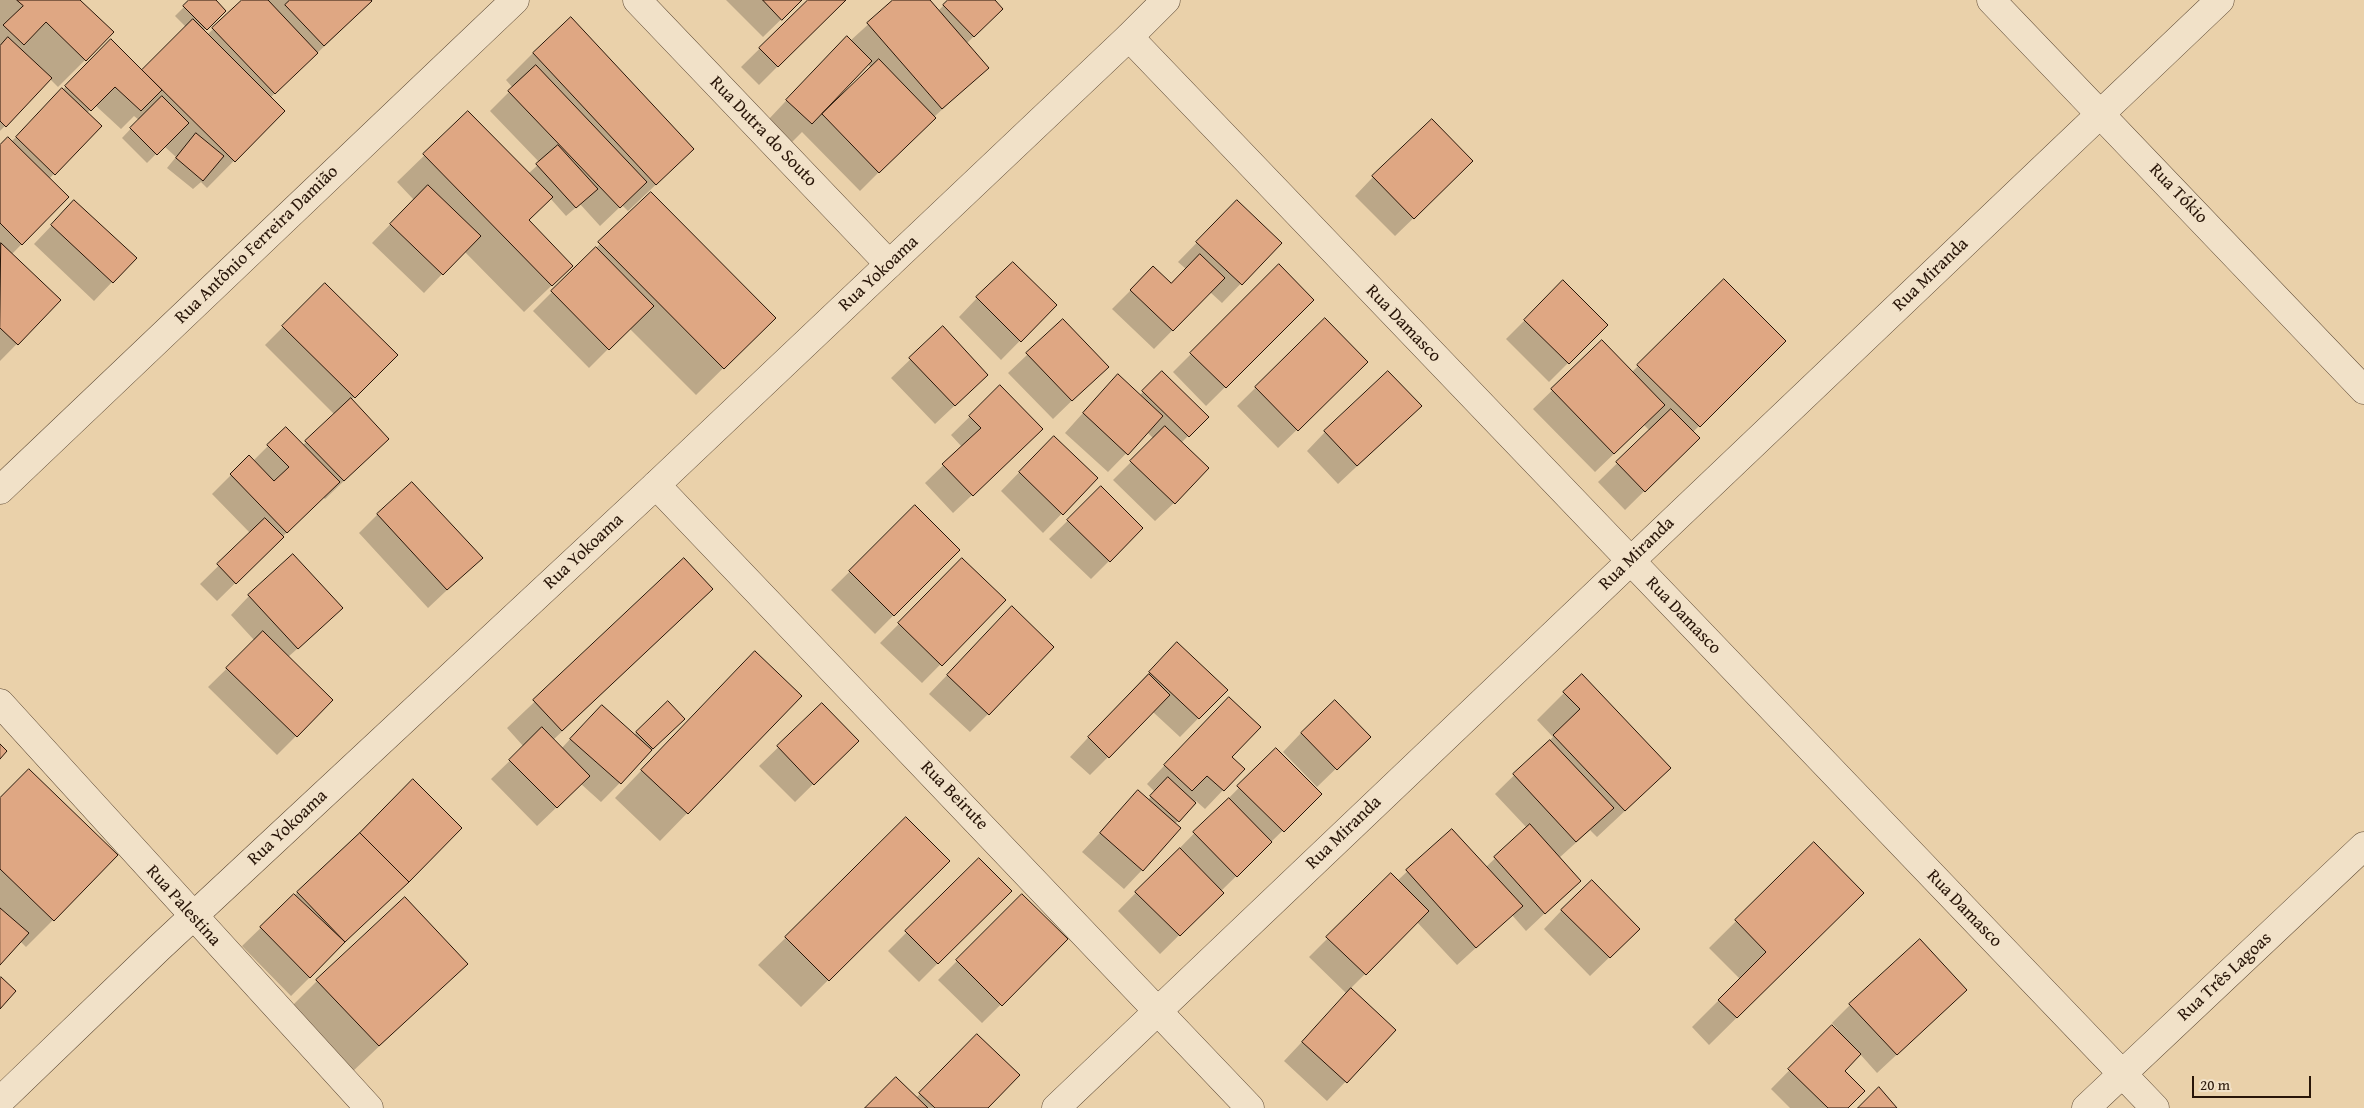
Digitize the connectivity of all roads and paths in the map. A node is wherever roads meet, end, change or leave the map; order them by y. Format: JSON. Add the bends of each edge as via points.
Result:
{"nodes":[{"id":1,"x":515,"y":0,"type":"edge"},
{"id":2,"x":637,"y":0,"type":"edge"},
{"id":3,"x":1166,"y":0,"type":"edge"},
{"id":4,"x":1991,"y":0,"type":"edge"},
{"id":5,"x":2220,"y":0,"type":"edge"},
{"id":6,"x":1129,"y":37,"type":"junction"},
{"id":7,"x":2101,"y":113,"type":"junction"},
{"id":8,"x":889,"y":264,"type":"junction"},
{"id":9,"x":2364,"y":390,"type":"edge"},
{"id":10,"x":656,"y":485,"type":"junction"},
{"id":11,"x":0,"y":490,"type":"edge"},
{"id":12,"x":1630,"y":561,"type":"junction"},
{"id":13,"x":0,"y":703,"type":"edge"},
{"id":14,"x":2364,"y":846,"type":"edge"},
{"id":15,"x":193,"y":917,"type":"junction"},
{"id":16,"x":1158,"y":1010,"type":"junction"},
{"id":17,"x":2122,"y":1074,"type":"junction"},
{"id":18,"x":0,"y":1101,"type":"edge"},
{"id":19,"x":369,"y":1108,"type":"edge"},
{"id":20,"x":1056,"y":1108,"type":"edge"},
{"id":21,"x":1250,"y":1108,"type":"edge"},
{"id":22,"x":2086,"y":1108,"type":"edge"},
{"id":23,"x":2155,"y":1108,"type":"edge"}],
"edges":[{"from":1,"to":11,"type":"street","name":"Rua Antônio Ferreira Damião"},
{"from":2,"to":8,"type":"street","name":"Rua Dutra do Souto"},
{"from":3,"to":6,"type":"street","name":"Rua Yokoama"},
{"from":4,"to":7,"type":"street","name":"Rua Tókio"},
{"from":5,"to":7,"type":"street","name":"Rua Miranda"},
{"from":6,"to":8,"type":"street","name":"Rua Yokoama"},
{"from":6,"to":12,"type":"street","name":"Rua Damasco"},
{"from":7,"to":9,"type":"street","name":"Rua Tókio"},
{"from":7,"to":12,"type":"street","name":"Rua Miranda"},
{"from":8,"to":10,"type":"street","name":"Rua Yokoama"},
{"from":10,"to":15,"type":"street","name":"Rua Yokoama"},
{"from":10,"to":16,"type":"street","name":"Rua Beirute"},
{"from":12,"to":16,"type":"street","name":"Rua Miranda"},
{"from":12,"to":17,"type":"street","name":"Rua Damasco"},
{"from":13,"to":15,"type":"street","name":"Rua Palestina"},
{"from":14,"to":17,"type":"street","name":"Rua Três Lagoas"},
{"from":15,"to":18,"type":"street","name":"Rua Yokoama"},
{"from":15,"to":19,"type":"street","name":"Rua Palestina"},
{"from":16,"to":20,"type":"street","name":"Rua Miranda"},
{"from":16,"to":21,"type":"street","name":"Rua Beirute"},
{"from":17,"to":22,"type":"street","name":"Rua Três Lagoas"},
{"from":17,"to":23,"type":"street","name":"Rua Damasco"}]}
